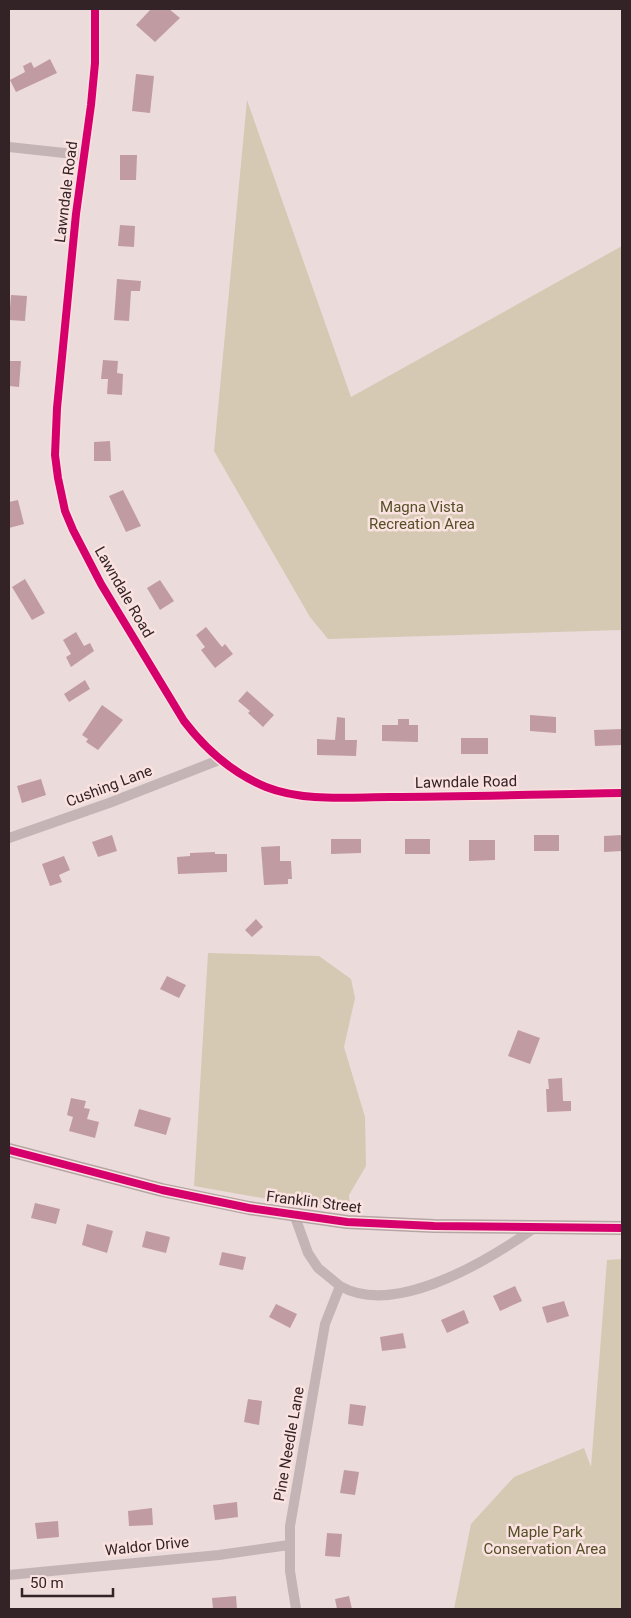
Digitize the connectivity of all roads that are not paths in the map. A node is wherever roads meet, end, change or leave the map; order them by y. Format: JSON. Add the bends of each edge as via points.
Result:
{"nodes":[{"id":1,"x":95,"y":9,"type":"edge"},
{"id":2,"x":9,"y":147,"type":"edge"},
{"id":3,"x":83,"y":154,"type":"junction"},
{"id":4,"x":219,"y":760,"type":"junction"},
{"id":5,"x":622,"y":792,"type":"edge"},
{"id":6,"x":9,"y":838,"type":"edge"},
{"id":7,"x":9,"y":1150,"type":"edge"},
{"id":8,"x":294,"y":1214,"type":"junction"},
{"id":9,"x":537,"y":1226,"type":"junction"},
{"id":10,"x":622,"y":1228,"type":"edge"},
{"id":11,"x":340,"y":1286,"type":"junction"},
{"id":12,"x":289,"y":1545,"type":"junction"},
{"id":13,"x":9,"y":1575,"type":"edge"},
{"id":14,"x":296,"y":1609,"type":"edge"}],
"edges":[{"from":1,"to":3,"type":"street","name":"Lawndale Road","via":[[94,63]]},
{"from":2,"to":3,"type":"street"},
{"from":3,"to":4,"type":"street","name":"Lawndale Road","via":[[57,408],[55,455],[65,511],[101,584],[170,700],[198,739]]},
{"from":4,"to":5,"type":"street","name":"Lawndale Road","via":[[267,788],[297,795],[430,797]]},
{"from":4,"to":6,"type":"street","name":"Cushing Lane","via":[[108,804]]},
{"from":7,"to":8,"type":"street","name":"Franklin Street","via":[[162,1190]]},
{"from":8,"to":9,"type":"street","name":"Franklin Street","via":[[347,1222]]},
{"from":8,"to":11,"type":"street","via":[[308,1253],[318,1268]]},
{"from":9,"to":10,"type":"street","name":"Franklin Street"},
{"from":9,"to":11,"type":"street","via":[[470,1268],[407,1291],[365,1294],[350,1292]]},
{"from":11,"to":12,"type":"street","name":"Pine Needle Lane","via":[[325,1324]]},
{"from":12,"to":13,"type":"street","name":"Waldor Drive"},
{"from":12,"to":14,"type":"street","name":"Pine Needle Lane"}]}
